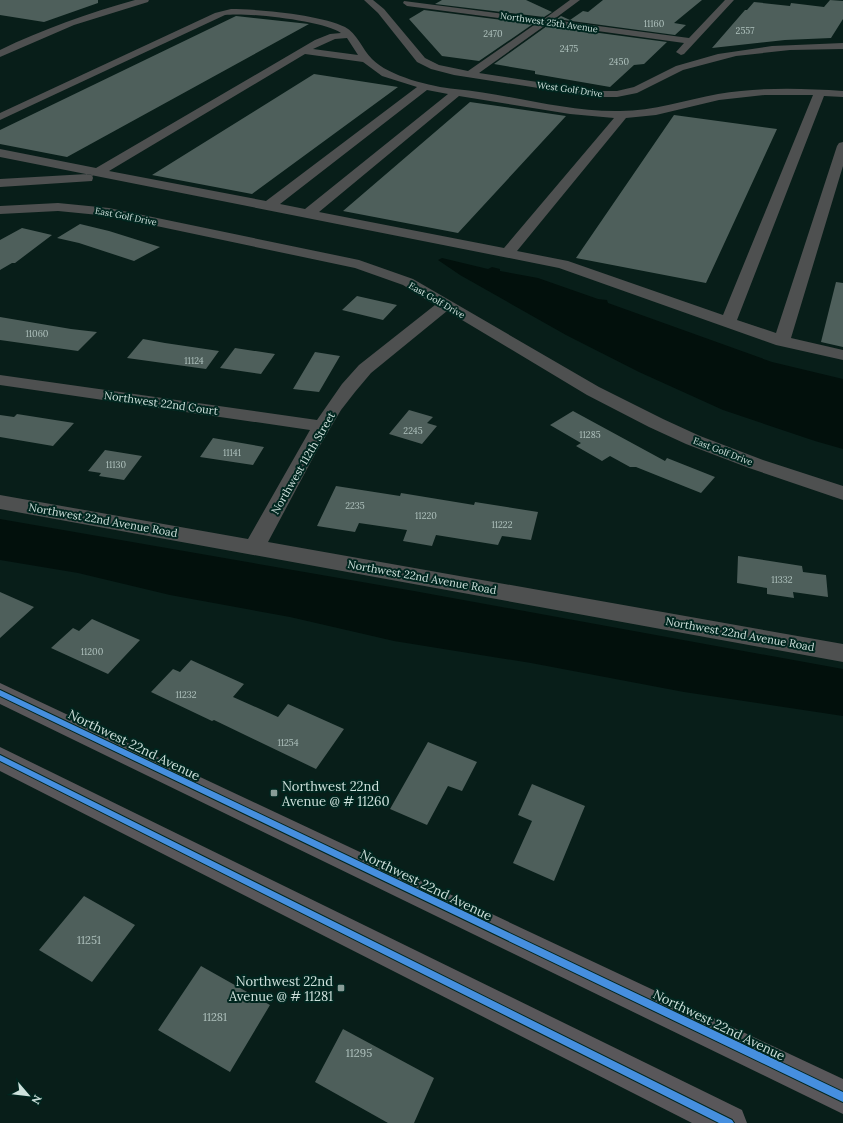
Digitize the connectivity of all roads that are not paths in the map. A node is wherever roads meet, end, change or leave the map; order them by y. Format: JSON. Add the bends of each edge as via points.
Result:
{"nodes":[{"id":1,"x":145,"y":0,"type":"edge"},
{"id":2,"x":368,"y":0,"type":"edge"},
{"id":3,"x":576,"y":0,"type":"edge"},
{"id":4,"x":730,"y":0,"type":"edge"},
{"id":5,"x":410,"y":2,"type":"edge"},
{"id":6,"x":381,"y":11,"type":"junction"},
{"id":7,"x":546,"y":21,"type":"junction"},
{"id":8,"x":349,"y":35,"type":"junction"},
{"id":9,"x":691,"y":41,"type":"junction"},
{"id":10,"x":0,"y":46,"type":"edge"},
{"id":11,"x":843,"y":46,"type":"edge"},
{"id":12,"x":11,"y":48,"type":"junction"},
{"id":13,"x":304,"y":51,"type":"junction"},
{"id":14,"x":0,"y":54,"type":"edge"},
{"id":15,"x":366,"y":59,"type":"junction"},
{"id":16,"x":682,"y":67,"type":"junction"},
{"id":17,"x":470,"y":74,"type":"junction"},
{"id":18,"x":425,"y":86,"type":"junction"},
{"id":19,"x":457,"y":92,"type":"junction"},
{"id":20,"x":820,"y":92,"type":"junction"},
{"id":21,"x":843,"y":94,"type":"edge"},
{"id":22,"x":622,"y":115,"type":"junction"},
{"id":23,"x":0,"y":117,"type":"edge"},
{"id":24,"x":843,"y":146,"type":"edge"},
{"id":25,"x":3,"y":155,"type":"edge"},
{"id":26,"x":98,"y":172,"type":"junction"},
{"id":27,"x":119,"y":176,"type":"junction"},
{"id":28,"x":0,"y":183,"type":"edge"},
{"id":29,"x":269,"y":206,"type":"junction"},
{"id":30,"x":17,"y":209,"type":"junction"},
{"id":31,"x":0,"y":210,"type":"edge"},
{"id":32,"x":309,"y":213,"type":"junction"},
{"id":33,"x":0,"y":220,"type":"edge"},
{"id":34,"x":508,"y":252,"type":"junction"},
{"id":35,"x":446,"y":304,"type":"junction"},
{"id":36,"x":728,"y":322,"type":"junction"},
{"id":37,"x":782,"y":341,"type":"junction"},
{"id":38,"x":843,"y":355,"type":"edge"},
{"id":39,"x":0,"y":380,"type":"edge"},
{"id":40,"x":322,"y":426,"type":"junction"},
{"id":41,"x":843,"y":493,"type":"edge"},
{"id":42,"x":0,"y":502,"type":"edge"},
{"id":43,"x":255,"y":546,"type":"junction"},
{"id":44,"x":843,"y":653,"type":"edge"},
{"id":45,"x":0,"y":694,"type":"edge"},
{"id":46,"x":0,"y":758,"type":"edge"},
{"id":47,"x":843,"y":1097,"type":"edge"},
{"id":48,"x":730,"y":1123,"type":"edge"}],
"edges":[{"from":1,"to":12,"type":"street","via":[[71,23]]},
{"from":2,"to":6,"type":"street","name":"West Golf Drive"},
{"from":3,"to":7,"type":"street"},
{"from":4,"to":9,"type":"street"},
{"from":5,"to":6,"type":"street"},
{"from":5,"to":7,"type":"street","name":"Northwest 25th Avenue"},
{"from":6,"to":17,"type":"street","name":"West Golf Drive","via":[[421,60],[441,69]]},
{"from":7,"to":9,"type":"street","name":"Northwest 25th Avenue"},
{"from":7,"to":17,"type":"street"},
{"from":8,"to":13,"type":"street","via":[[328,38]]},
{"from":8,"to":15,"type":"street"},
{"from":8,"to":23,"type":"street","via":[[342,28],[326,23],[226,12]]},
{"from":9,"to":16,"type":"street","via":[[676,58]]},
{"from":10,"to":12,"type":"street"},
{"from":11,"to":16,"type":"street","name":"West Golf Drive","via":[[740,53]]},
{"from":12,"to":14,"type":"street"},
{"from":13,"to":15,"type":"street"},
{"from":13,"to":26,"type":"street"},
{"from":15,"to":18,"type":"street","via":[[389,75]]},
{"from":16,"to":17,"type":"street","name":"West Golf Drive","via":[[638,89],[610,94]]},
{"from":18,"to":19,"type":"street"},
{"from":18,"to":29,"type":"street"},
{"from":19,"to":22,"type":"street","via":[[581,112]]},
{"from":19,"to":32,"type":"street"},
{"from":20,"to":21,"type":"street"},
{"from":20,"to":22,"type":"street","via":[[727,96],[662,111]]},
{"from":20,"to":36,"type":"street"},
{"from":22,"to":34,"type":"street"},
{"from":24,"to":37,"type":"street"},
{"from":25,"to":26,"type":"street"},
{"from":26,"to":27,"type":"street"},
{"from":27,"to":28,"type":"street"},
{"from":27,"to":29,"type":"street"},
{"from":29,"to":32,"type":"street"},
{"from":30,"to":31,"type":"street","name":"East Golf Drive"},
{"from":30,"to":33,"type":"street"},
{"from":30,"to":35,"type":"street","name":"East Golf Drive","via":[[66,207],[109,212],[359,264],[399,278]]},
{"from":32,"to":34,"type":"street"},
{"from":34,"to":36,"type":"street","via":[[582,269]]},
{"from":35,"to":40,"type":"street","name":"Northwest 112th Street","via":[[365,369]]},
{"from":35,"to":41,"type":"street","name":"East Golf Drive","via":[[593,391],[656,423],[756,464]]},
{"from":36,"to":37,"type":"street"},
{"from":37,"to":38,"type":"street"},
{"from":39,"to":40,"type":"street","name":"Northwest 22nd Court"},
{"from":40,"to":43,"type":"street","name":"Northwest 112th Street"},
{"from":42,"to":43,"type":"street","name":"Northwest 22nd Avenue Road"},
{"from":43,"to":44,"type":"street","name":"Northwest 22nd Avenue Road"},
{"from":45,"to":47,"type":"main road","name":"Northwest 22nd Avenue"},
{"from":46,"to":48,"type":"main road"}]}
